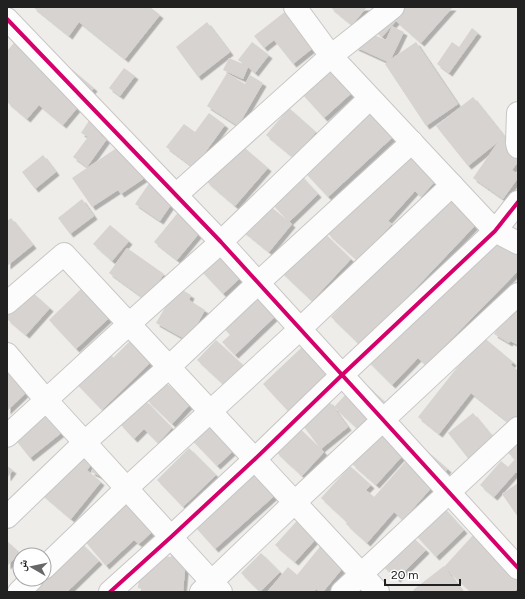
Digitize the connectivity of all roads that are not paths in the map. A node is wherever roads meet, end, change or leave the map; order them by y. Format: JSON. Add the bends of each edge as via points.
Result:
{"nodes":[{"id":1,"x":295,"y":7,"type":"edge"},
{"id":2,"x":393,"y":7,"type":"edge"},
{"id":3,"x":7,"y":19,"type":"edge"},
{"id":4,"x":331,"y":56,"type":"junction"},
{"id":5,"x":370,"y":98,"type":"junction"},
{"id":6,"x":518,"y":113,"type":"edge"},
{"id":7,"x":412,"y":142,"type":"junction"},
{"id":8,"x":518,"y":144,"type":"edge"},
{"id":9,"x":452,"y":185,"type":"junction"},
{"id":10,"x":176,"y":195,"type":"junction"},
{"id":11,"x":518,"y":202,"type":"edge"},
{"id":12,"x":495,"y":231,"type":"junction"},
{"id":13,"x":221,"y":242,"type":"junction"},
{"id":14,"x":518,"y":243,"type":"edge"},
{"id":15,"x":258,"y":283,"type":"junction"},
{"id":16,"x":518,"y":294,"type":"edge"},
{"id":17,"x":7,"y":303,"type":"edge"},
{"id":18,"x":129,"y":324,"type":"junction"},
{"id":19,"x":300,"y":329,"type":"junction"},
{"id":20,"x":7,"y":354,"type":"edge"},
{"id":21,"x":169,"y":367,"type":"junction"},
{"id":22,"x":342,"y":375,"type":"junction"},
{"id":23,"x":46,"y":400,"type":"junction"},
{"id":24,"x":210,"y":411,"type":"junction"},
{"id":25,"x":383,"y":420,"type":"junction"},
{"id":26,"x":518,"y":428,"type":"edge"},
{"id":27,"x":7,"y":436,"type":"edge"},
{"id":28,"x":85,"y":442,"type":"junction"},
{"id":29,"x":255,"y":459,"type":"junction"},
{"id":30,"x":127,"y":488,"type":"junction"},
{"id":31,"x":449,"y":492,"type":"junction"},
{"id":32,"x":295,"y":502,"type":"junction"},
{"id":33,"x":7,"y":517,"type":"edge"},
{"id":34,"x":172,"y":537,"type":"junction"},
{"id":35,"x":52,"y":560,"type":"edge"},
{"id":36,"x":518,"y":568,"type":"edge"},
{"id":37,"x":361,"y":574,"type":"junction"},
{"id":38,"x":212,"y":589,"type":"edge"},
{"id":39,"x":110,"y":592,"type":"edge"},
{"id":40,"x":342,"y":592,"type":"edge"},
{"id":41,"x":378,"y":592,"type":"edge"}],
"edges":[{"from":1,"to":4,"type":"street"},
{"from":2,"to":4,"type":"street"},
{"from":3,"to":10,"type":"street"},
{"from":4,"to":5,"type":"street"},
{"from":4,"to":10,"type":"street"},
{"from":5,"to":7,"type":"street"},
{"from":5,"to":13,"type":"street"},
{"from":6,"to":8,"type":"street"},
{"from":7,"to":9,"type":"street"},
{"from":7,"to":15,"type":"street"},
{"from":9,"to":12,"type":"street"},
{"from":9,"to":19,"type":"street"},
{"from":10,"to":13,"type":"street"},
{"from":11,"to":12,"type":"street"},
{"from":12,"to":14,"type":"street"},
{"from":12,"to":22,"type":"street"},
{"from":13,"to":15,"type":"street"},
{"from":13,"to":18,"type":"street"},
{"from":15,"to":19,"type":"street"},
{"from":15,"to":21,"type":"street"},
{"from":16,"to":25,"type":"street"},
{"from":17,"to":18,"type":"street","via":[[64,254]]},
{"from":18,"to":21,"type":"street"},
{"from":18,"to":23,"type":"street"},
{"from":19,"to":22,"type":"street"},
{"from":19,"to":24,"type":"street"},
{"from":20,"to":23,"type":"street"},
{"from":21,"to":24,"type":"street"},
{"from":21,"to":28,"type":"street"},
{"from":22,"to":25,"type":"street"},
{"from":22,"to":29,"type":"street"},
{"from":23,"to":27,"type":"street"},
{"from":23,"to":28,"type":"street"},
{"from":24,"to":29,"type":"street"},
{"from":24,"to":30,"type":"street"},
{"from":25,"to":31,"type":"street"},
{"from":25,"to":32,"type":"street"},
{"from":26,"to":31,"type":"street"},
{"from":28,"to":30,"type":"street"},
{"from":28,"to":33,"type":"street"},
{"from":29,"to":32,"type":"street"},
{"from":29,"to":34,"type":"street"},
{"from":30,"to":34,"type":"street"},
{"from":30,"to":35,"type":"street"},
{"from":31,"to":36,"type":"street"},
{"from":31,"to":37,"type":"street"},
{"from":32,"to":37,"type":"street"},
{"from":32,"to":38,"type":"street"},
{"from":34,"to":38,"type":"street"},
{"from":34,"to":39,"type":"street"},
{"from":37,"to":40,"type":"street"},
{"from":37,"to":41,"type":"street"}]}
